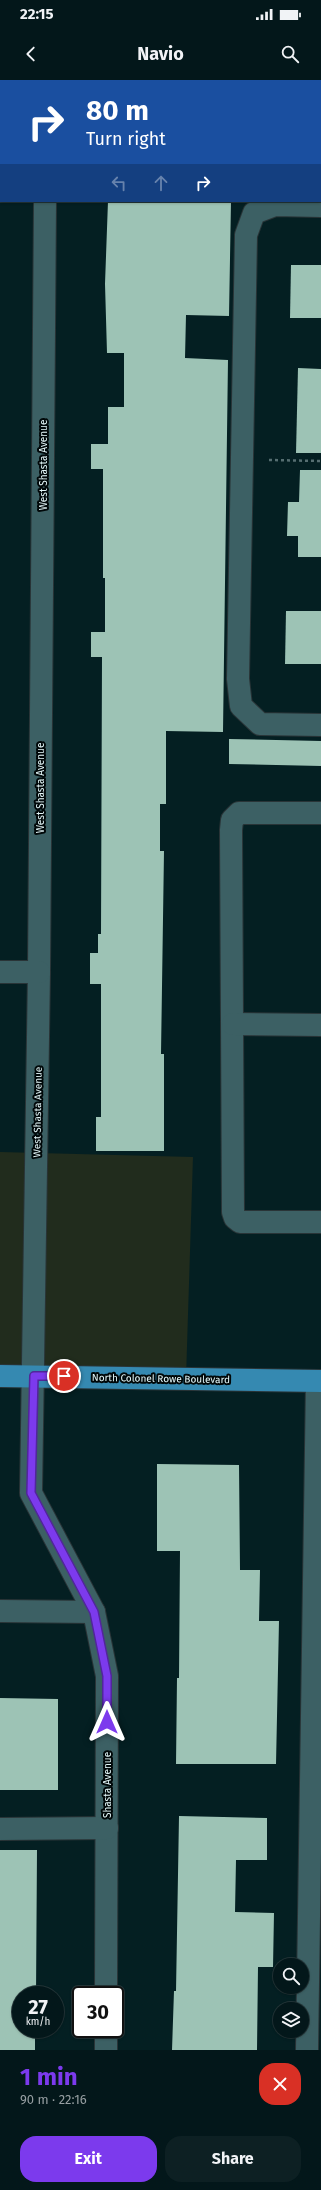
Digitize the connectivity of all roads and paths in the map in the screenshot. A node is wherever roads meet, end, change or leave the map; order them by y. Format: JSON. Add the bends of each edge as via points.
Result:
{"nodes":[{"id":1,"x":45,"y":202,"type":"edge"},
{"id":2,"x":321,"y":206,"type":"edge"},
{"id":3,"x":242,"y":459,"type":"junction"},
{"id":4,"x":321,"y":461,"type":"edge"},
{"id":5,"x":321,"y":725,"type":"edge"},
{"id":6,"x":321,"y":812,"type":"edge"},
{"id":7,"x":0,"y":972,"type":"edge"},
{"id":8,"x":39,"y":972,"type":"junction"},
{"id":9,"x":233,"y":1024,"type":"junction"},
{"id":10,"x":321,"y":1025,"type":"edge"},
{"id":11,"x":321,"y":1222,"type":"edge"},
{"id":12,"x":0,"y":1376,"type":"edge"},
{"id":13,"x":34,"y":1376,"type":"junction"},
{"id":14,"x":319,"y":1381,"type":"edge"},
{"id":15,"x":0,"y":1611,"type":"edge"},
{"id":16,"x":94,"y":1612,"type":"junction"},
{"id":17,"x":106,"y":1828,"type":"junction"},
{"id":18,"x":0,"y":1829,"type":"edge"},
{"id":19,"x":106,"y":1986,"type":"edge"},
{"id":20,"x":106,"y":2038,"type":"edge"},
{"id":21,"x":106,"y":2050,"type":"edge"},
{"id":22,"x":307,"y":2050,"type":"edge"}],
"edges":[{"from":1,"to":8,"type":"street","name":"West Shasta Avenue"},
{"from":2,"to":3,"type":"street","via":[[275,205],[254,213],[246,235]]},
{"from":3,"to":4,"type":"path"},
{"from":3,"to":5,"type":"street","via":[[238,679],[240,706],[260,724]]},
{"from":6,"to":9,"type":"street","via":[[240,813],[232,820]]},
{"from":7,"to":8,"type":"street"},
{"from":8,"to":13,"type":"street","name":"West Shasta Avenue"},
{"from":9,"to":10,"type":"street"},
{"from":9,"to":11,"type":"street","via":[[235,1218],[240,1222]]},
{"from":12,"to":13,"type":"main road","name":"North Colonel Rowe Boulevard"},
{"from":13,"to":14,"type":"main road","name":"North Colonel Rowe Boulevard"},
{"from":13,"to":16,"type":"street","name":"Shasta Avenue","via":[[31,1493]]},
{"from":14,"to":22,"type":"street"},
{"from":15,"to":16,"type":"street"},
{"from":16,"to":17,"type":"street","name":"Shasta Avenue","via":[[107,1676]]},
{"from":17,"to":18,"type":"street"},
{"from":17,"to":19,"type":"street","name":"Shasta Avenue"},
{"from":20,"to":21,"type":"street"}]}
